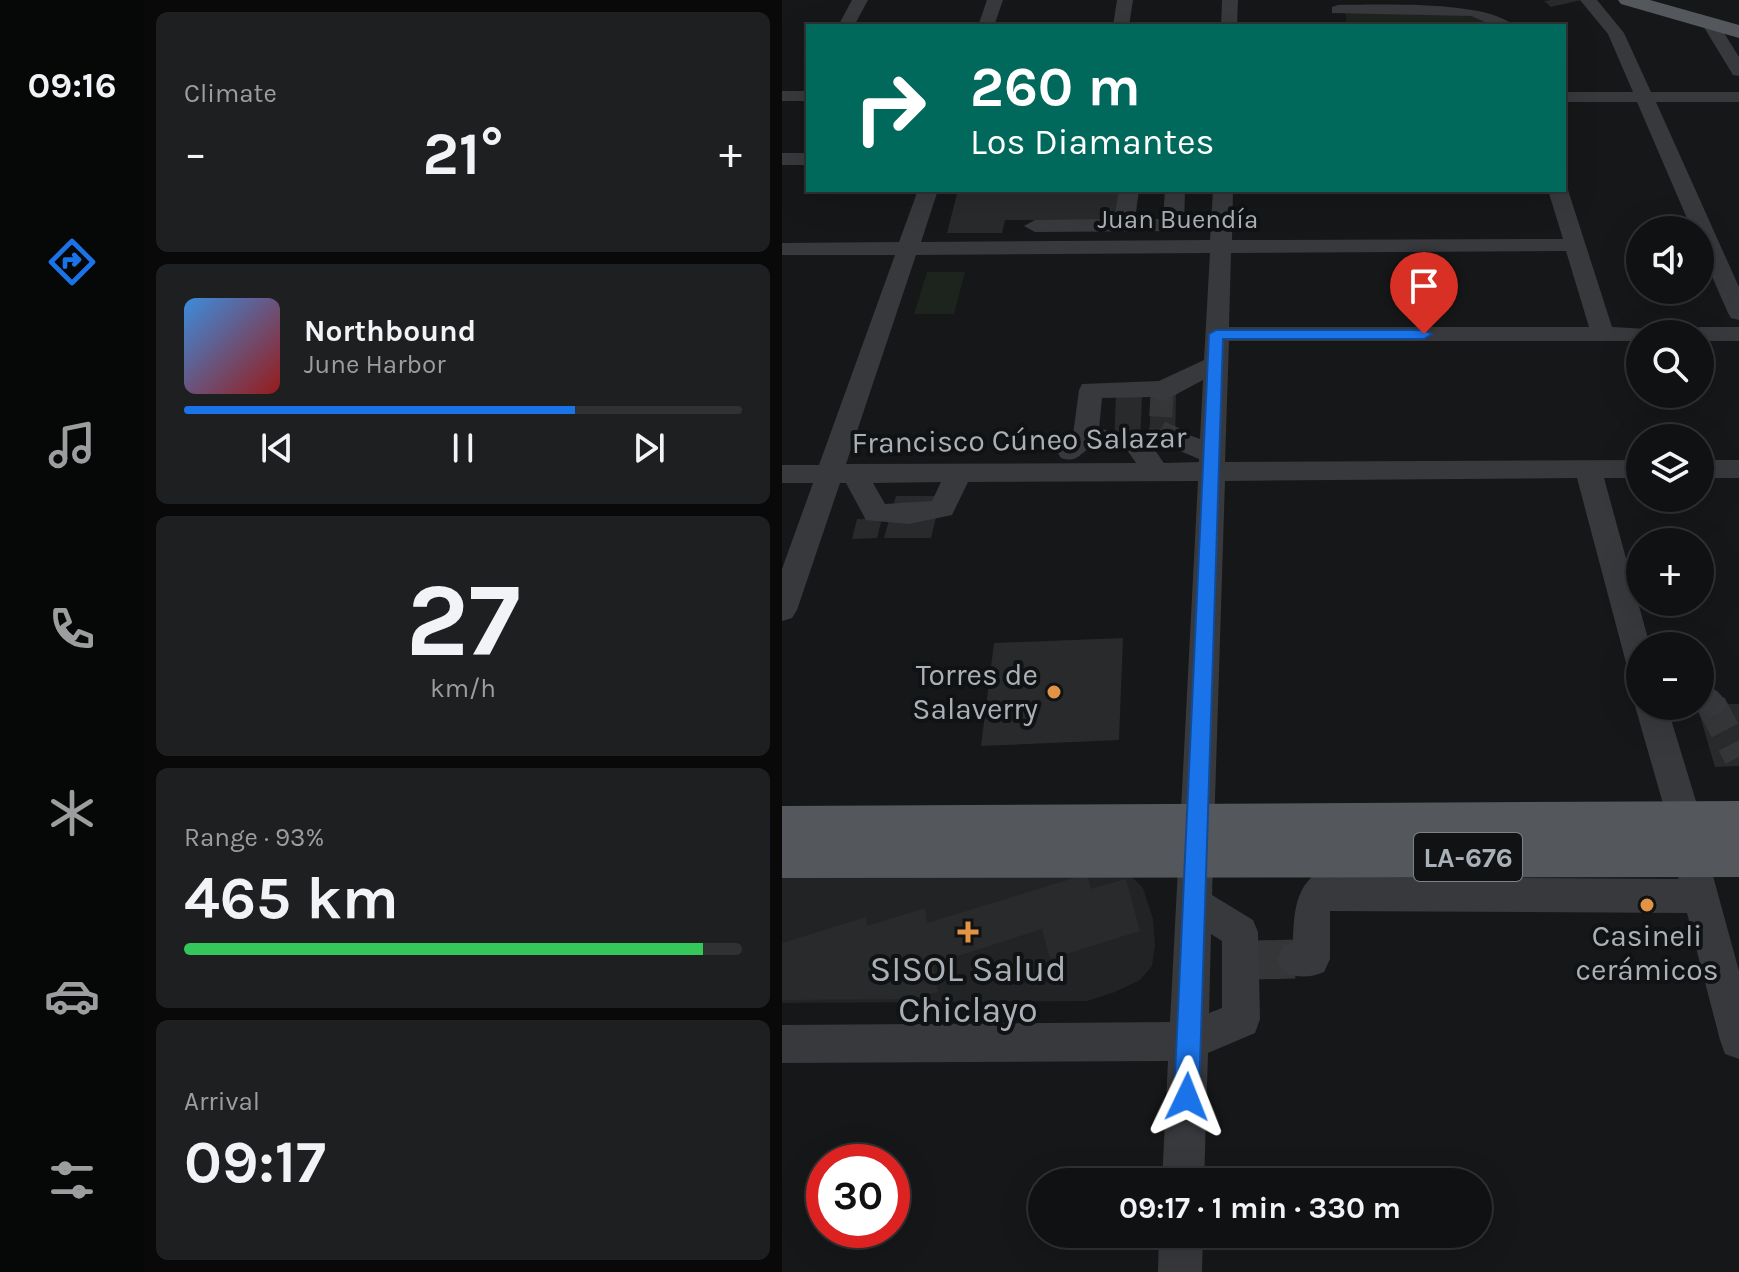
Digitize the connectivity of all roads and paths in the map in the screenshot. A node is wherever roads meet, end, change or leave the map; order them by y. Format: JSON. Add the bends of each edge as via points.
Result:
{"nodes":[{"id":1,"x":860,"y":0,"type":"edge"},
{"id":2,"x":995,"y":0,"type":"edge"},
{"id":3,"x":1125,"y":0,"type":"edge"},
{"id":4,"x":1230,"y":0,"type":"edge"},
{"id":5,"x":1588,"y":0,"type":"edge"},
{"id":6,"x":1669,"y":0,"type":"edge"},
{"id":7,"x":1635,"y":2,"type":"edge"},
{"id":8,"x":1338,"y":12,"type":"edge"},
{"id":9,"x":1739,"y":20,"type":"edge"},
{"id":10,"x":847,"y":24,"type":"edge"},
{"id":11,"x":987,"y":24,"type":"edge"},
{"id":12,"x":1121,"y":24,"type":"edge"},
{"id":13,"x":1229,"y":24,"type":"edge"},
{"id":14,"x":1503,"y":24,"type":"edge"},
{"id":15,"x":1710,"y":24,"type":"junction"},
{"id":16,"x":1739,"y":32,"type":"edge"},
{"id":17,"x":1616,"y":33,"type":"junction"},
{"id":18,"x":1736,"y":57,"type":"edge"},
{"id":19,"x":782,"y":96,"type":"edge"},
{"id":20,"x":806,"y":96,"type":"edge"},
{"id":21,"x":1644,"y":96,"type":"junction"},
{"id":22,"x":1566,"y":97,"type":"edge"},
{"id":23,"x":1739,"y":97,"type":"edge"},
{"id":24,"x":782,"y":159,"type":"edge"},
{"id":25,"x":806,"y":159,"type":"edge"},
{"id":26,"x":927,"y":192,"type":"edge"},
{"id":27,"x":1129,"y":192,"type":"edge"},
{"id":28,"x":1175,"y":192,"type":"edge"},
{"id":29,"x":1223,"y":192,"type":"edge"},
{"id":30,"x":1559,"y":192,"type":"edge"},
{"id":31,"x":1124,"y":225,"type":"junction"},
{"id":32,"x":1035,"y":226,"type":"dead end"},
{"id":33,"x":1575,"y":245,"type":"junction"},
{"id":34,"x":1220,"y":247,"type":"junction"},
{"id":35,"x":782,"y":249,"type":"edge"},
{"id":36,"x":907,"y":249,"type":"junction"},
{"id":37,"x":1739,"y":313,"type":"edge"},
{"id":38,"x":1216,"y":334,"type":"junction"},
{"id":39,"x":1603,"y":334,"type":"junction"},
{"id":40,"x":1626,"y":334,"type":"edge"},
{"id":41,"x":1714,"y":334,"type":"edge"},
{"id":42,"x":1739,"y":334,"type":"edge"},
{"id":43,"x":1216,"y":364,"type":"junction"},
{"id":44,"x":1085,"y":438,"type":"junction"},
{"id":45,"x":1143,"y":438,"type":"junction"},
{"id":46,"x":1212,"y":462,"type":"junction"},
{"id":47,"x":1588,"y":469,"type":"junction"},
{"id":48,"x":1626,"y":469,"type":"edge"},
{"id":49,"x":1714,"y":469,"type":"edge"},
{"id":50,"x":1739,"y":469,"type":"edge"},
{"id":51,"x":1156,"y":471,"type":"junction"},
{"id":52,"x":1048,"y":472,"type":"junction"},
{"id":53,"x":842,"y":473,"type":"junction"},
{"id":54,"x":959,"y":473,"type":"junction"},
{"id":55,"x":782,"y":474,"type":"edge"},
{"id":56,"x":782,"y":610,"type":"edge"},
{"id":57,"x":1631,"y":632,"type":"edge"},
{"id":58,"x":1655,"y":720,"type":"edge"},
{"id":59,"x":1739,"y":820,"type":"edge"},
{"id":60,"x":782,"y":825,"type":"edge"},
{"id":61,"x":1196,"y":840,"type":"junction"},
{"id":62,"x":1352,"y":856,"type":"junction"},
{"id":63,"x":1739,"y":857,"type":"edge"},
{"id":64,"x":782,"y":858,"type":"edge"},
{"id":65,"x":1691,"y":858,"type":"junction"},
{"id":66,"x":1478,"y":875,"type":"junction"},
{"id":67,"x":1323,"y":894,"type":"junction"},
{"id":68,"x":1194,"y":904,"type":"junction"},
{"id":69,"x":1296,"y":959,"type":"dead end"},
{"id":70,"x":1739,"y":1040,"type":"edge"},
{"id":71,"x":1189,"y":1041,"type":"junction"},
{"id":72,"x":782,"y":1044,"type":"edge"},
{"id":73,"x":1184,"y":1168,"type":"edge"},
{"id":74,"x":1181,"y":1248,"type":"edge"},
{"id":75,"x":1180,"y":1272,"type":"edge"}],
"edges":[{"from":1,"to":10,"type":"street"},
{"from":2,"to":11,"type":"street"},
{"from":3,"to":12,"type":"street"},
{"from":4,"to":13,"type":"street"},
{"from":5,"to":17,"type":"street"},
{"from":6,"to":9,"type":"main road"},
{"from":7,"to":15,"type":"main road"},
{"from":7,"to":17,"type":"street"},
{"from":8,"to":14,"type":"street","via":[[1453,10],[1489,16]]},
{"from":15,"to":16,"type":"main road"},
{"from":15,"to":18,"type":"street"},
{"from":17,"to":21,"type":"street"},
{"from":19,"to":20,"type":"street"},
{"from":21,"to":22,"type":"street"},
{"from":21,"to":23,"type":"street"},
{"from":21,"to":37,"type":"street"},
{"from":24,"to":25,"type":"street"},
{"from":26,"to":36,"type":"street"},
{"from":27,"to":31,"type":"street"},
{"from":28,"to":31,"type":"street","via":[[1173,225]]},
{"from":29,"to":34,"type":"street"},
{"from":30,"to":33,"type":"street"},
{"from":31,"to":32,"type":"street"},
{"from":33,"to":34,"type":"street","name":"Juan Buendía"},
{"from":33,"to":39,"type":"street"},
{"from":34,"to":36,"type":"street","name":"Juan Buendía"},
{"from":34,"to":38,"type":"street"},
{"from":35,"to":36,"type":"street","name":"Juan Buendía"},
{"from":36,"to":53,"type":"street"},
{"from":38,"to":39,"type":"street"},
{"from":38,"to":43,"type":"street"},
{"from":39,"to":40,"type":"street"},
{"from":41,"to":42,"type":"street"},
{"from":43,"to":44,"type":"street","via":[[1162,392],[1091,390]]},
{"from":43,"to":46,"type":"street"},
{"from":44,"to":45,"type":"street"},
{"from":44,"to":52,"type":"street"},
{"from":45,"to":46,"type":"street"},
{"from":45,"to":51,"type":"street"},
{"from":46,"to":47,"type":"street","name":"Francisco Cúneo Salazar"},
{"from":46,"to":51,"type":"street","name":"Francisco Cúneo Salazar"},
{"from":46,"to":61,"type":"street"},
{"from":47,"to":48,"type":"street","name":"Francisco Cúneo Salazar"},
{"from":47,"to":57,"type":"street"},
{"from":49,"to":50,"type":"street"},
{"from":51,"to":52,"type":"street","name":"Francisco Cúneo Salazar"},
{"from":52,"to":54,"type":"street","name":"Francisco Cúneo Salazar"},
{"from":53,"to":54,"type":"street","name":"Francisco Cúneo Salazar"},
{"from":53,"to":54,"type":"street","via":[[876,513],[894,515],[942,508]]},
{"from":53,"to":55,"type":"street","name":"Francisco Cúneo Salazar"},
{"from":53,"to":56,"type":"street"},
{"from":58,"to":65,"type":"street"},
{"from":59,"to":65,"type":"main road","number":"LA-676"},
{"from":60,"to":61,"type":"main road","number":"LA-676"},
{"from":61,"to":62,"type":"main road","number":"LA-676"},
{"from":61,"to":64,"type":"main road","number":"LA-676"},
{"from":61,"to":65,"type":"main road","number":"LA-676"},
{"from":61,"to":68,"type":"street"},
{"from":62,"to":66,"type":"main road","number":"LA-676"},
{"from":62,"to":67,"type":"street"},
{"from":63,"to":65,"type":"main road","number":"LA-676"},
{"from":65,"to":66,"type":"main road","number":"LA-676","via":[[1628,875]]},
{"from":65,"to":70,"type":"street"},
{"from":66,"to":67,"type":"street"},
{"from":67,"to":69,"type":"street","via":[[1312,905],[1311,959]]},
{"from":68,"to":71,"type":"street"},
{"from":68,"to":71,"type":"street","via":[[1240,932],[1248,960],[1241,1019]]},
{"from":71,"to":72,"type":"street"},
{"from":71,"to":73,"type":"street"},
{"from":74,"to":75,"type":"street"}]}
